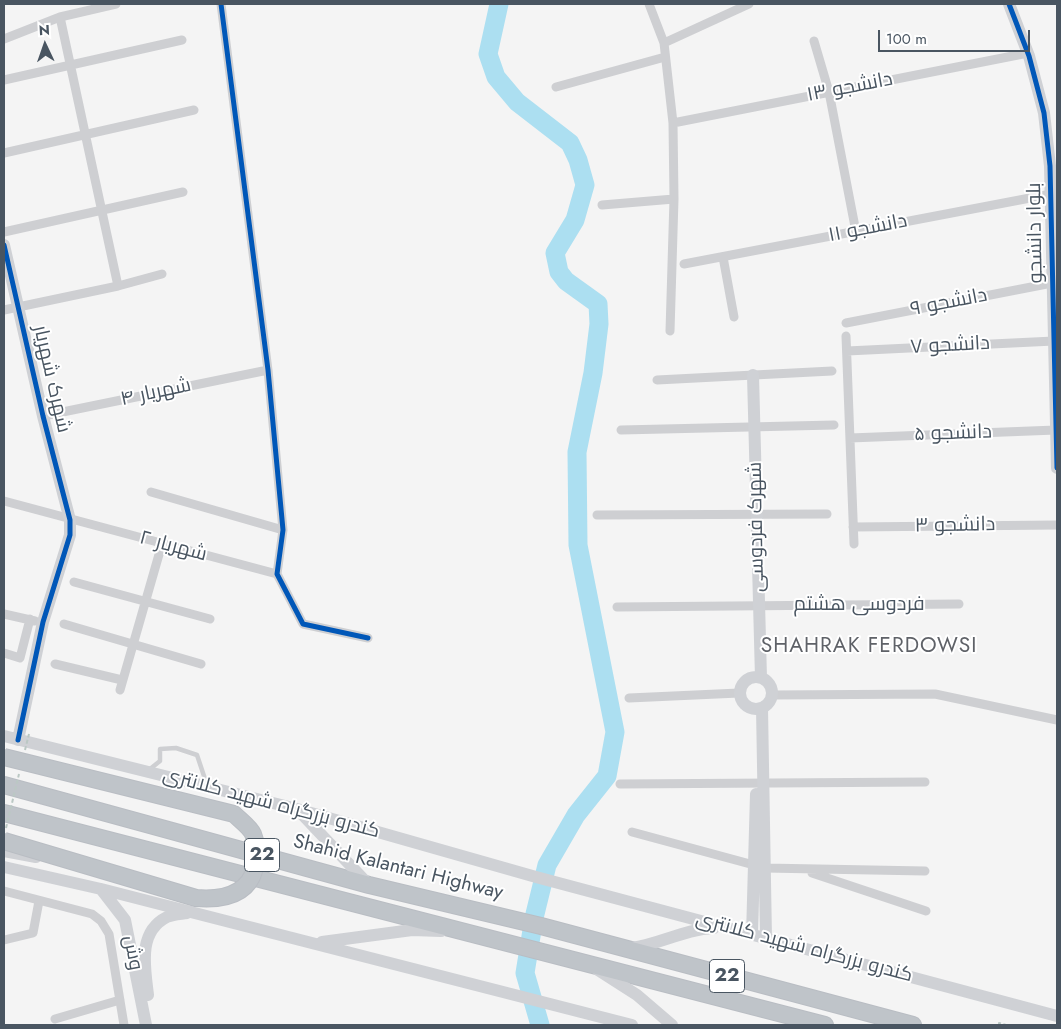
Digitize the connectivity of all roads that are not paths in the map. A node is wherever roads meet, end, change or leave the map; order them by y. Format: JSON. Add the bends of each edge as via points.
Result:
{"nodes":[{"id":1,"x":116,"y":4,"type":"edge"},
{"id":2,"x":221,"y":4,"type":"edge"},
{"id":3,"x":649,"y":4,"type":"edge"},
{"id":4,"x":749,"y":4,"type":"edge"},
{"id":5,"x":1009,"y":4,"type":"edge"},
{"id":6,"x":60,"y":17,"type":"junction"},
{"id":7,"x":4,"y":39,"type":"edge"},
{"id":8,"x":182,"y":40,"type":"dead end"},
{"id":9,"x":814,"y":41,"type":"dead end"},
{"id":10,"x":664,"y":43,"type":"junction"},
{"id":11,"x":1028,"y":53,"type":"junction"},
{"id":12,"x":665,"y":56,"type":"junction"},
{"id":13,"x":70,"y":64,"type":"junction"},
{"id":14,"x":4,"y":80,"type":"edge"},
{"id":15,"x":556,"y":87,"type":"dead end"},
{"id":16,"x":829,"y":92,"type":"junction"},
{"id":17,"x":194,"y":110,"type":"dead end"},
{"id":18,"x":672,"y":123,"type":"junction"},
{"id":19,"x":86,"y":135,"type":"junction"},
{"id":20,"x":4,"y":153,"type":"edge"},
{"id":21,"x":1054,"y":166,"type":"edge"},
{"id":22,"x":183,"y":192,"type":"dead end"},
{"id":23,"x":1051,"y":194,"type":"junction"},
{"id":24,"x":674,"y":199,"type":"junction"},
{"id":25,"x":602,"y":205,"type":"dead end"},
{"id":26,"x":102,"y":209,"type":"junction"},
{"id":27,"x":4,"y":232,"type":"edge"},
{"id":28,"x":856,"y":232,"type":"junction"},
{"id":29,"x":4,"y":245,"type":"edge"},
{"id":30,"x":723,"y":257,"type":"junction"},
{"id":31,"x":684,"y":264,"type":"dead end"},
{"id":32,"x":162,"y":274,"type":"dead end"},
{"id":33,"x":1052,"y":283,"type":"junction"},
{"id":34,"x":118,"y":286,"type":"junction"},
{"id":35,"x":18,"y":308,"type":"junction"},
{"id":36,"x":4,"y":310,"type":"edge"},
{"id":37,"x":734,"y":317,"type":"dead end"},
{"id":38,"x":846,"y":323,"type":"dead end"},
{"id":39,"x":670,"y":331,"type":"dead end"},
{"id":40,"x":846,"y":336,"type":"dead end"},
{"id":41,"x":1054,"y":341,"type":"junction"},
{"id":42,"x":847,"y":351,"type":"junction"},
{"id":43,"x":268,"y":370,"type":"junction"},
{"id":44,"x":832,"y":371,"type":"dead end"},
{"id":45,"x":750,"y":376,"type":"junction"},
{"id":46,"x":658,"y":380,"type":"dead end"},
{"id":47,"x":43,"y":416,"type":"junction"},
{"id":48,"x":834,"y":425,"type":"dead end"},
{"id":49,"x":752,"y":427,"type":"junction"},
{"id":50,"x":621,"y":430,"type":"dead end"},
{"id":51,"x":1056,"y":430,"type":"edge"},
{"id":52,"x":850,"y":438,"type":"junction"},
{"id":53,"x":1057,"y":468,"type":"edge"},
{"id":54,"x":150,"y":492,"type":"dead end"},
{"id":55,"x":4,"y":501,"type":"edge"},
{"id":56,"x":755,"y":514,"type":"junction"},
{"id":57,"x":827,"y":514,"type":"dead end"},
{"id":58,"x":597,"y":515,"type":"dead end"},
{"id":59,"x":70,"y":520,"type":"junction"},
{"id":60,"x":1057,"y":525,"type":"edge"},
{"id":61,"x":853,"y":527,"type":"junction"},
{"id":62,"x":283,"y":530,"type":"junction"},
{"id":63,"x":162,"y":544,"type":"junction"},
{"id":64,"x":854,"y":544,"type":"dead end"},
{"id":65,"x":277,"y":574,"type":"junction"},
{"id":66,"x":74,"y":582,"type":"dead end"},
{"id":67,"x":145,"y":602,"type":"junction"},
{"id":68,"x":959,"y":604,"type":"dead end"},
{"id":69,"x":756,"y":606,"type":"junction"},
{"id":70,"x":617,"y":607,"type":"dead end"},
{"id":71,"x":4,"y":614,"type":"edge"},
{"id":72,"x":30,"y":619,"type":"junction"},
{"id":73,"x":210,"y":619,"type":"dead end"},
{"id":74,"x":43,"y":622,"type":"junction"},
{"id":75,"x":64,"y":624,"type":"dead end"},
{"id":76,"x":368,"y":638,"type":"dead end"},
{"id":77,"x":133,"y":644,"type":"junction"},
{"id":78,"x":4,"y":653,"type":"edge"},
{"id":79,"x":55,"y":664,"type":"dead end"},
{"id":80,"x":202,"y":664,"type":"dead end"},
{"id":81,"x":758,"y":677,"type":"junction"},
{"id":82,"x":122,"y":680,"type":"junction"},
{"id":83,"x":120,"y":690,"type":"dead end"},
{"id":84,"x":739,"y":693,"type":"junction"},
{"id":85,"x":772,"y":694,"type":"junction"},
{"id":86,"x":629,"y":698,"type":"dead end"},
{"id":87,"x":758,"y":708,"type":"junction"},
{"id":88,"x":1057,"y":720,"type":"edge"},
{"id":89,"x":4,"y":736,"type":"edge"},
{"id":90,"x":24,"y":737,"type":"junction"},
{"id":91,"x":4,"y":757,"type":"edge"},
{"id":92,"x":146,"y":771,"type":"junction"},
{"id":93,"x":925,"y":782,"type":"dead end"},
{"id":94,"x":760,"y":783,"type":"junction"},
{"id":95,"x":620,"y":784,"type":"dead end"},
{"id":96,"x":4,"y":786,"type":"edge"},
{"id":97,"x":208,"y":786,"type":"junction"},
{"id":98,"x":296,"y":809,"type":"junction"},
{"id":99,"x":4,"y":827,"type":"edge"},
{"id":100,"x":632,"y":832,"type":"dead end"},
{"id":101,"x":4,"y":851,"type":"edge"},
{"id":102,"x":4,"y":866,"type":"edge"},
{"id":103,"x":760,"y":866,"type":"junction"},
{"id":104,"x":803,"y":870,"type":"junction"},
{"id":105,"x":104,"y":871,"type":"junction"},
{"id":106,"x":926,"y":871,"type":"dead end"},
{"id":107,"x":369,"y":884,"type":"junction"},
{"id":108,"x":102,"y":889,"type":"junction"},
{"id":109,"x":4,"y":892,"type":"edge"},
{"id":110,"x":39,"y":901,"type":"junction"},
{"id":111,"x":926,"y":911,"type":"dead end"},
{"id":112,"x":189,"y":912,"type":"junction"},
{"id":113,"x":729,"y":928,"type":"junction"},
{"id":114,"x":463,"y":931,"type":"junction"},
{"id":115,"x":752,"y":935,"type":"junction"},
{"id":116,"x":766,"y":938,"type":"junction"},
{"id":117,"x":4,"y":940,"type":"edge"},
{"id":118,"x":312,"y":943,"type":"junction"},
{"id":119,"x":624,"y":948,"type":"junction"},
{"id":120,"x":583,"y":962,"type":"junction"},
{"id":121,"x":120,"y":1000,"type":"junction"},
{"id":122,"x":1057,"y":1016,"type":"edge"},
{"id":123,"x":55,"y":1019,"type":"dead end"},
{"id":124,"x":124,"y":1025,"type":"edge"},
{"id":125,"x":146,"y":1025,"type":"edge"},
{"id":126,"x":632,"y":1025,"type":"edge"},
{"id":127,"x":672,"y":1025,"type":"edge"},
{"id":128,"x":825,"y":1025,"type":"edge"},
{"id":129,"x":912,"y":1025,"type":"edge"}],
"edges":[{"from":1,"to":6,"type":"street"},
{"from":2,"to":43,"type":"street"},
{"from":3,"to":10,"type":"street"},
{"from":4,"to":10,"type":"street"},
{"from":5,"to":11,"type":"main road","name":"بلوار دانشجو"},
{"from":6,"to":7,"type":"street"},
{"from":6,"to":13,"type":"street"},
{"from":8,"to":13,"type":"street"},
{"from":9,"to":16,"type":"street"},
{"from":10,"to":12,"type":"street"},
{"from":11,"to":16,"type":"street","name":"دانشجو ۱۳"},
{"from":11,"to":21,"type":"main road","name":"بلوار دانشجو"},
{"from":12,"to":15,"type":"street"},
{"from":12,"to":18,"type":"street"},
{"from":13,"to":14,"type":"street"},
{"from":13,"to":19,"type":"street"},
{"from":16,"to":18,"type":"street","name":"دانشجو ۱۳"},
{"from":16,"to":28,"type":"street"},
{"from":17,"to":19,"type":"street"},
{"from":18,"to":24,"type":"street"},
{"from":19,"to":20,"type":"street"},
{"from":19,"to":26,"type":"street"},
{"from":21,"to":23,"type":"main road","name":"بلوار دانشجو"},
{"from":22,"to":26,"type":"street"},
{"from":23,"to":28,"type":"street","name":"دانشجو ۱۱"},
{"from":23,"to":33,"type":"main road","name":"بلوار دانشجو"},
{"from":24,"to":25,"type":"street"},
{"from":24,"to":39,"type":"street"},
{"from":26,"to":27,"type":"street"},
{"from":26,"to":34,"type":"street"},
{"from":28,"to":30,"type":"street","name":"دانشجو ۱۱"},
{"from":29,"to":35,"type":"main road","name":"شهرک شهریار"},
{"from":30,"to":31,"type":"street","name":"دانشجو ۱۱"},
{"from":30,"to":37,"type":"street"},
{"from":32,"to":34,"type":"street"},
{"from":33,"to":38,"type":"street","name":"دانشجو ۹"},
{"from":33,"to":41,"type":"main road","name":"بلوار دانشجو"},
{"from":34,"to":35,"type":"street"},
{"from":35,"to":36,"type":"street"},
{"from":35,"to":47,"type":"main road","name":"شهرک شهریار"},
{"from":40,"to":42,"type":"street"},
{"from":41,"to":42,"type":"street","name":"دانشجو ۷"},
{"from":41,"to":51,"type":"main road","name":"بلوار دانشجو"},
{"from":42,"to":52,"type":"street"},
{"from":43,"to":47,"type":"street","name":"شهریار ۴"},
{"from":43,"to":62,"type":"street"},
{"from":44,"to":45,"type":"street"},
{"from":45,"to":46,"type":"street"},
{"from":45,"to":49,"type":"main road","name":"شهرک فردوسی"},
{"from":47,"to":59,"type":"main road","name":"شهرک شهریار"},
{"from":48,"to":49,"type":"street"},
{"from":49,"to":50,"type":"street"},
{"from":49,"to":56,"type":"main road","name":"شهرک فردوسی"},
{"from":51,"to":52,"type":"street","name":"دانشجو ۵"},
{"from":51,"to":53,"type":"main road","name":"بلوار دانشجو"},
{"from":52,"to":61,"type":"street"},
{"from":54,"to":62,"type":"street"},
{"from":55,"to":59,"type":"street","name":"۲ شهریار"},
{"from":56,"to":57,"type":"street"},
{"from":56,"to":58,"type":"street"},
{"from":56,"to":69,"type":"main road","name":"شهرک فردوسی"},
{"from":59,"to":63,"type":"street","name":"۲ شهریار"},
{"from":59,"to":74,"type":"main road","via":[[70,534]]},
{"from":60,"to":61,"type":"street","name":"دانشجو ۳"},
{"from":61,"to":64,"type":"street"},
{"from":62,"to":65,"type":"street"},
{"from":63,"to":65,"type":"street","name":"۲ شهریار"},
{"from":63,"to":67,"type":"street"},
{"from":65,"to":76,"type":"street","via":[[303,624]]},
{"from":66,"to":67,"type":"street"},
{"from":67,"to":73,"type":"street"},
{"from":67,"to":77,"type":"street"},
{"from":68,"to":69,"type":"street","name":"فردوسی هشتم"},
{"from":69,"to":70,"type":"street","name":"فردوسی هشتم"},
{"from":69,"to":81,"type":"main road","name":"شهرک فردوسی"},
{"from":71,"to":72,"type":"street"},
{"from":72,"to":74,"type":"street"},
{"from":72,"to":78,"type":"street","via":[[20,658]]},
{"from":74,"to":90,"type":"main road"},
{"from":75,"to":77,"type":"street"},
{"from":77,"to":80,"type":"street"},
{"from":77,"to":82,"type":"street"},
{"from":79,"to":82,"type":"street"},
{"from":81,"to":84,"type":"main road","via":[[742,683]]},
{"from":81,"to":85,"type":"main road","via":[[770,686]]},
{"from":82,"to":83,"type":"street"},
{"from":84,"to":86,"type":"street"},
{"from":84,"to":87,"type":"main road","via":[[742,703]]},
{"from":85,"to":87,"type":"main road","via":[[769,703]]},
{"from":85,"to":88,"type":"street","via":[[935,694]]},
{"from":87,"to":94,"type":"main road"},
{"from":89,"to":90,"type":"main road","name":"کندرو بزرگراه شهید کلانتری"},
{"from":90,"to":92,"type":"main road","name":"کندرو بزرگراه شهید کلانتری"},
{"from":91,"to":105,"type":"highway","bridge":true,"via":[[234,814],[253,832],[258,853],[254,874],[246,886],[239,892],[216,899],[196,898]]},
{"from":92,"to":97,"type":"main road","name":"کندرو بزرگراه شهید کلانتری"},
{"from":92,"to":97,"type":"lane","via":[[160,761],[160,749],[176,748],[197,755]]},
{"from":93,"to":94,"type":"street"},
{"from":94,"to":95,"type":"street"},
{"from":94,"to":103,"type":"main road"},
{"from":96,"to":107,"type":"highway","name":"Shahid Kalantari Highway","number":"22"},
{"from":97,"to":98,"type":"main road","name":"کندرو بزرگراه شهید کلانتری"},
{"from":98,"to":107,"type":"main road"},
{"from":98,"to":113,"type":"main road","name":"کندرو بزرگراه شهید کلانتری"},
{"from":99,"to":105,"type":"highway","bridge":true},
{"from":99,"to":114,"type":"highway","number":"22"},
{"from":100,"to":103,"type":"street"},
{"from":101,"to":105,"type":"main road","bridge":true},
{"from":102,"to":108,"type":"main road"},
{"from":103,"to":104,"type":"street"},
{"from":103,"to":115,"type":"main road"},
{"from":103,"to":116,"type":"main road"},
{"from":104,"to":106,"type":"street"},
{"from":104,"to":111,"type":"street"},
{"from":107,"to":119,"type":"highway","name":"Shahid Kalantari Highway","number":"22"},
{"from":108,"to":112,"type":"main road"},
{"from":108,"to":125,"type":"main road","name":"وش","via":[[125,920]]},
{"from":109,"to":110,"type":"street"},
{"from":110,"to":117,"type":"street","via":[[33,933]]},
{"from":110,"to":121,"type":"street","via":[[92,914],[101,921],[109,934]]},
{"from":112,"to":118,"type":"main road"},
{"from":112,"to":125,"type":"main road","via":[[168,917],[151,930],[143,955],[148,995]]},
{"from":113,"to":115,"type":"main road","name":"کندرو بزرگراه شهید کلانتری"},
{"from":113,"to":119,"type":"main road","via":[[696,929],[649,945]]},
{"from":114,"to":118,"type":"main road","via":[[412,930]]},
{"from":114,"to":120,"type":"highway","number":"22"},
{"from":115,"to":116,"type":"main road","name":"کندرو بزرگراه شهید کلانتری"},
{"from":116,"to":122,"type":"main road","name":"کندرو بزرگراه شهید کلانتری"},
{"from":118,"to":126,"type":"main road"},
{"from":119,"to":129,"type":"highway","number":"22"},
{"from":120,"to":127,"type":"main road","via":[[619,982]]},
{"from":120,"to":128,"type":"highway","number":"22"},
{"from":121,"to":123,"type":"street"},
{"from":121,"to":124,"type":"street"}]}
